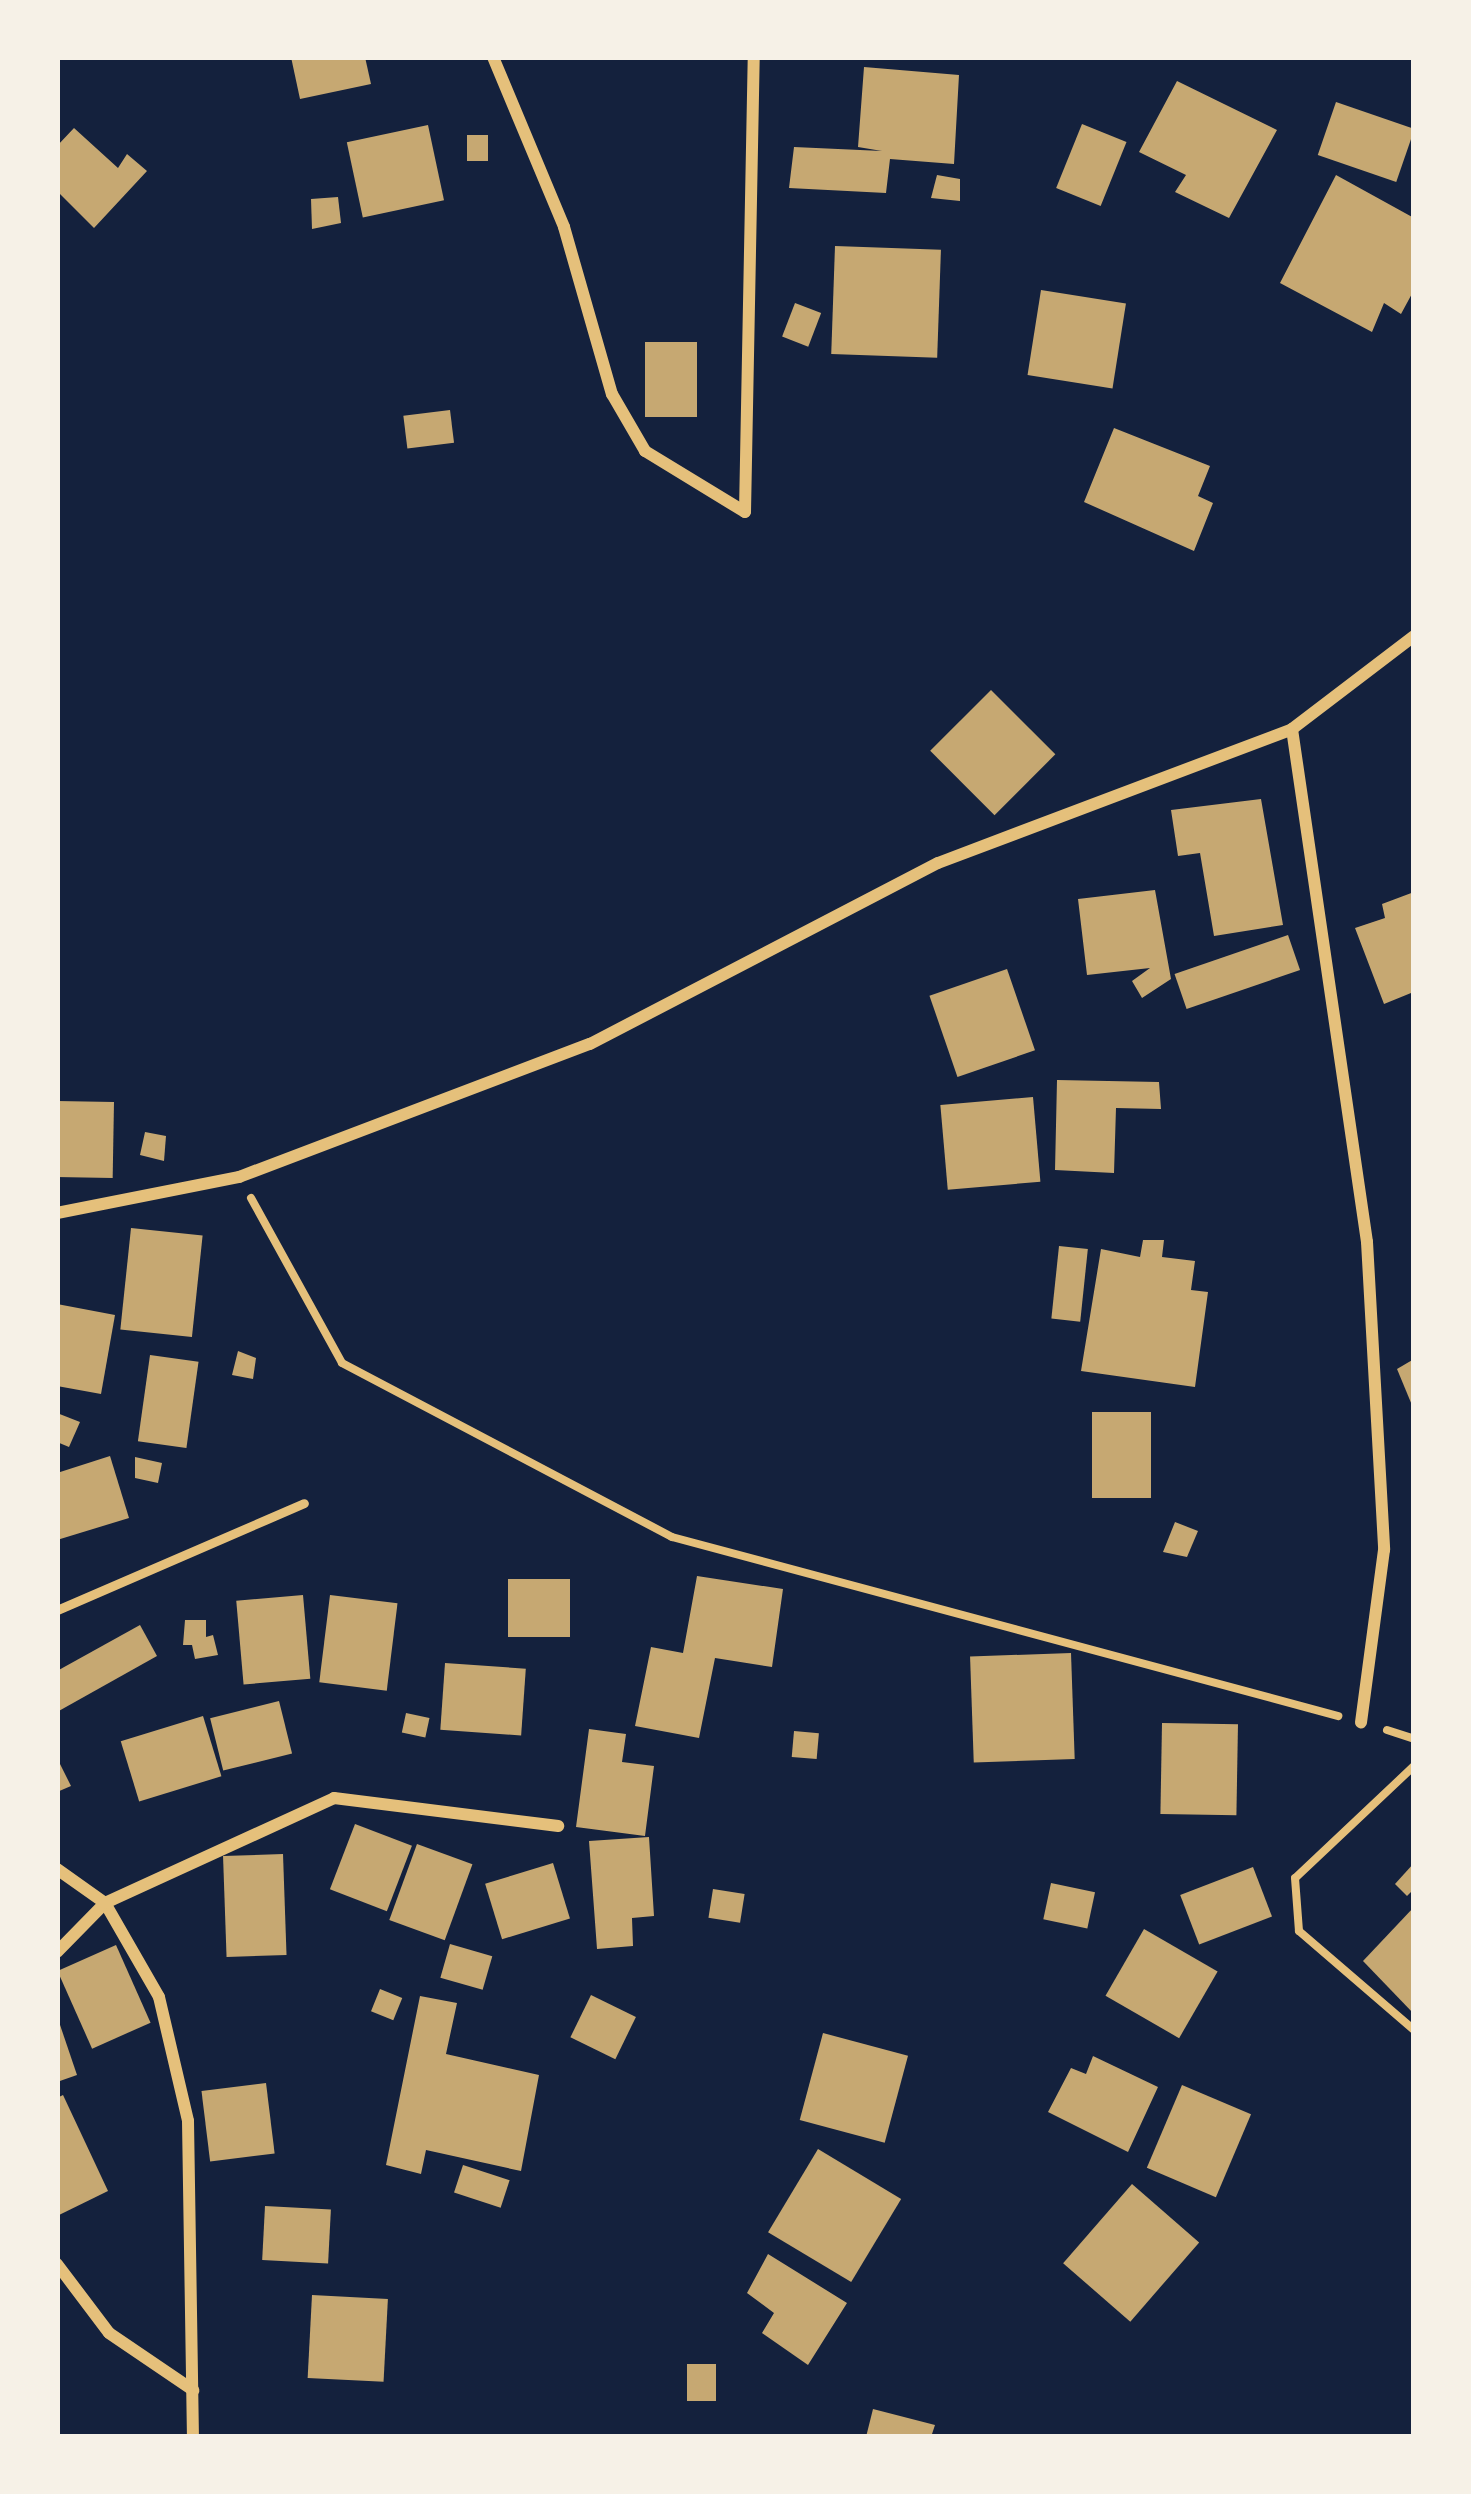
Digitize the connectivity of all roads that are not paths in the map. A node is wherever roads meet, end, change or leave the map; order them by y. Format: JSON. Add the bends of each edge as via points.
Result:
{"nodes":[{"id":1,"x":493,"y":57,"type":"edge"},
{"id":2,"x":754,"y":57,"type":"edge"},
{"id":3,"x":1414,"y":636,"type":"edge"},
{"id":4,"x":1292,"y":729,"type":"junction"},
{"id":5,"x":57,"y":1213,"type":"edge"},
{"id":6,"x":304,"y":1503,"type":"dead end"},
{"id":7,"x":57,"y":1610,"type":"edge"},
{"id":8,"x":1360,"y":1722,"type":"road end"},
{"id":9,"x":558,"y":1826,"type":"dead end"},
{"id":10,"x":57,"y":1869,"type":"edge"},
{"id":11,"x":105,"y":1903,"type":"junction"},
{"id":12,"x":57,"y":1952,"type":"edge"},
{"id":13,"x":57,"y":2264,"type":"edge"},
{"id":14,"x":193,"y":2390,"type":"junction"},
{"id":15,"x":193,"y":2437,"type":"edge"}],
"edges":[{"from":1,"to":2,"type":"street","via":[[564,227],[612,394],[645,451],[745,512]]},
{"from":3,"to":4,"type":"street"},
{"from":4,"to":5,"type":"street","via":[[938,863],[590,1044],[239,1177]]},
{"from":4,"to":8,"type":"street","via":[[1367,1242],[1384,1550]]},
{"from":6,"to":7,"type":"lane"},
{"from":9,"to":11,"type":"street","via":[[334,1798]]},
{"from":10,"to":11,"type":"street"},
{"from":11,"to":12,"type":"street"},
{"from":11,"to":14,"type":"street","via":[[159,1997],[188,2121]]},
{"from":13,"to":14,"type":"street","via":[[109,2333]]},
{"from":14,"to":15,"type":"street"}]}
